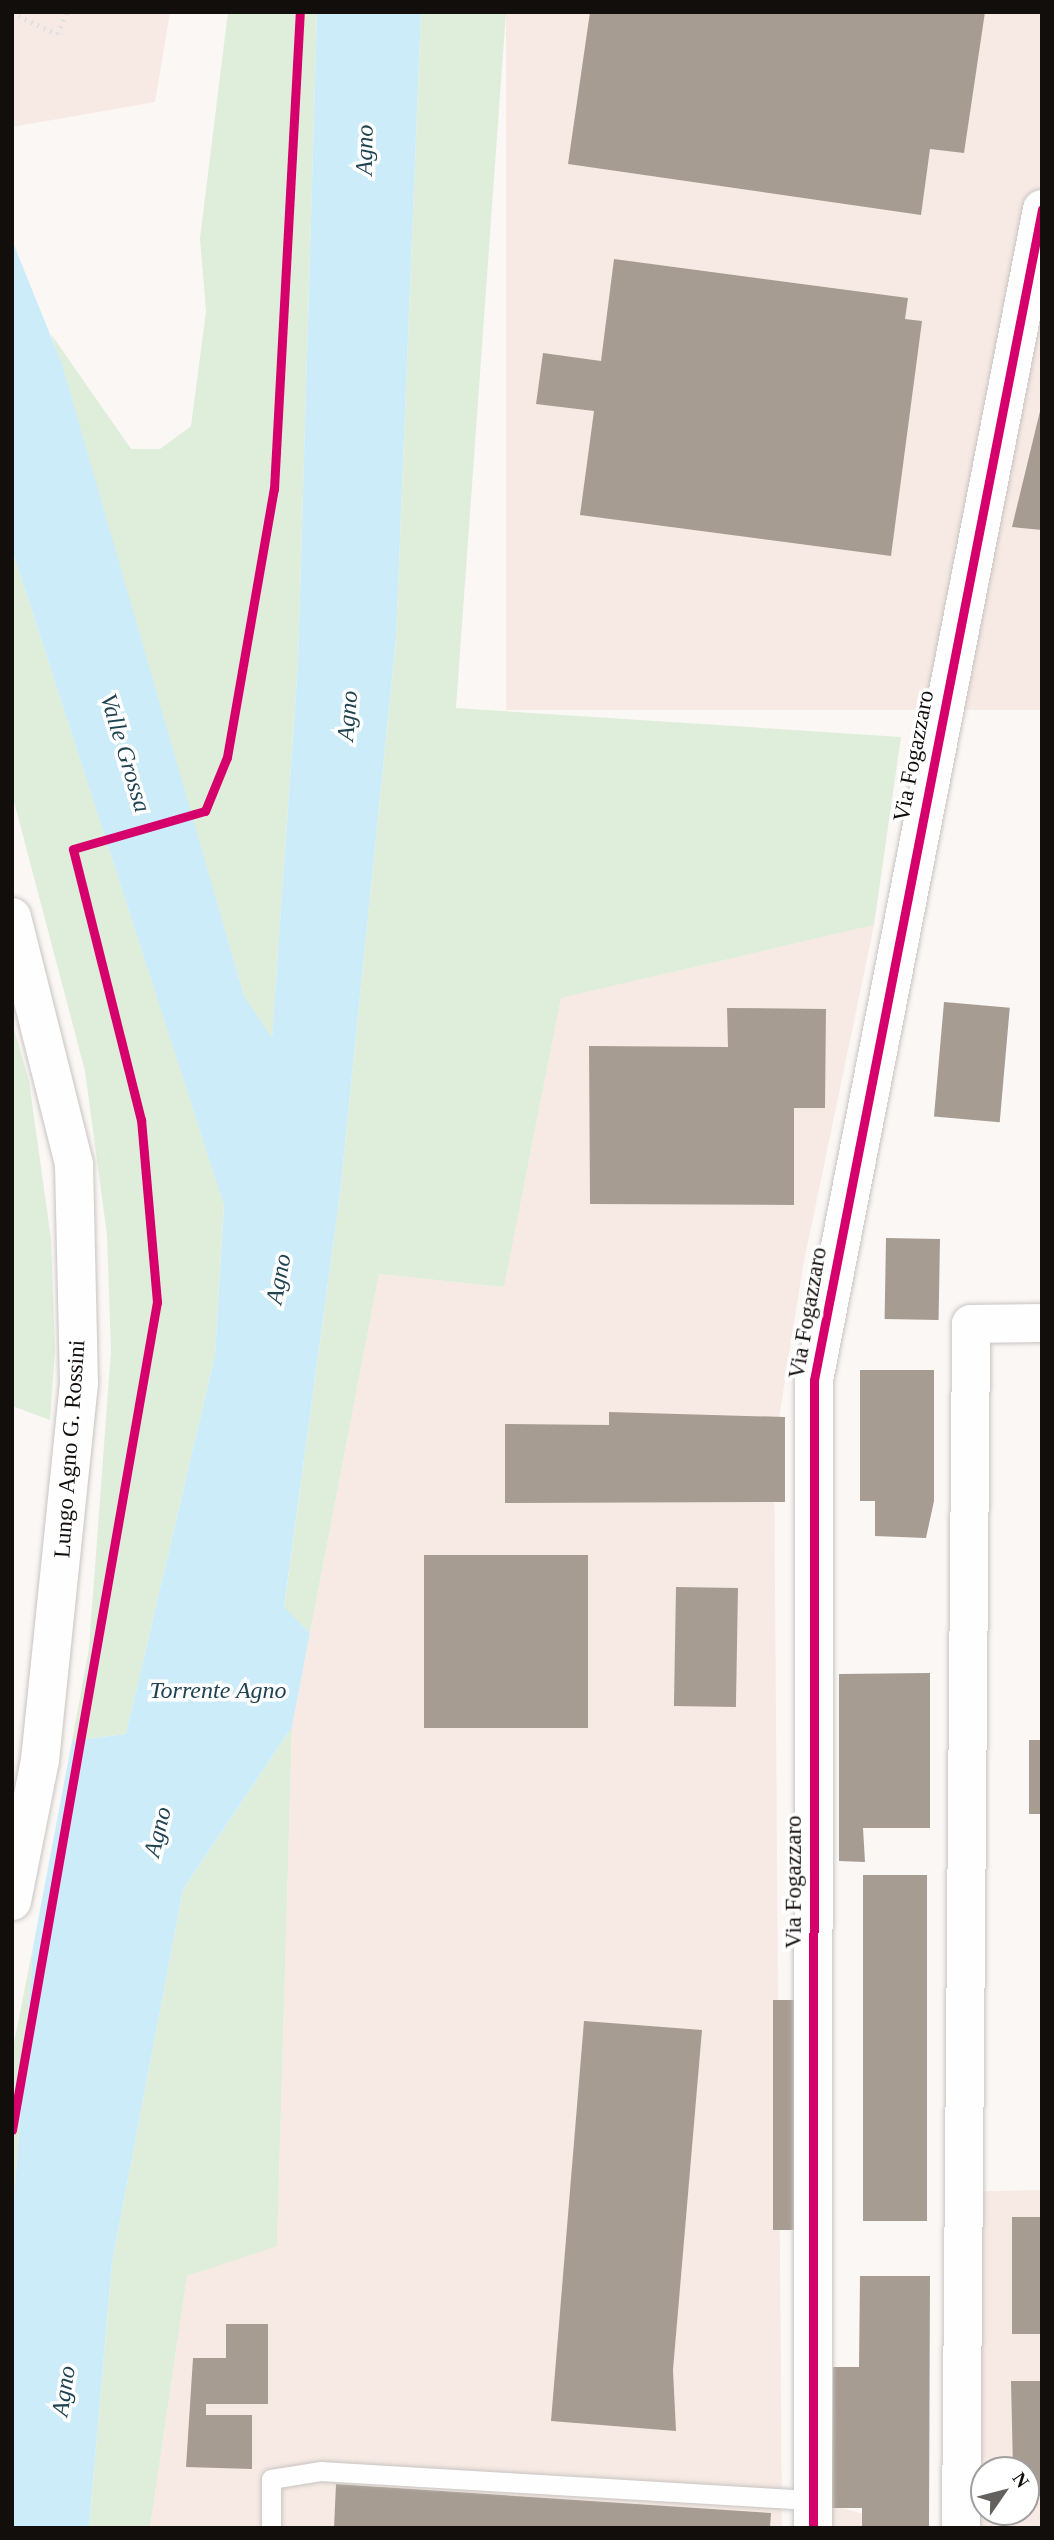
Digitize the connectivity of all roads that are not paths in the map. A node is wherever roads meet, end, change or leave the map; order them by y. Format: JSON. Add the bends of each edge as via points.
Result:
{"nodes":[{"id":1,"x":1042,"y":209,"type":"edge"},
{"id":2,"x":12,"y":917,"type":"edge"},
{"id":3,"x":1042,"y":1323,"type":"edge"},
{"id":4,"x":12,"y":1901,"type":"edge"},
{"id":5,"x":813,"y":2514,"type":"edge"},
{"id":6,"x":271,"y":2528,"type":"edge"},
{"id":7,"x":961,"y":2528,"type":"edge"}],
"edges":[{"from":1,"to":5,"type":"street","name":"Via Fogazzaro","via":[[814,1380]]},
{"from":2,"to":4,"type":"street","name":"Lungo Agno G. Rossini","via":[[74,1164],[79,1384],[40,1760]]},
{"from":3,"to":7,"type":"street","via":[[971,1324]]},
{"from":5,"to":6,"type":"lane","via":[[321,2471],[271,2479]]}]}
